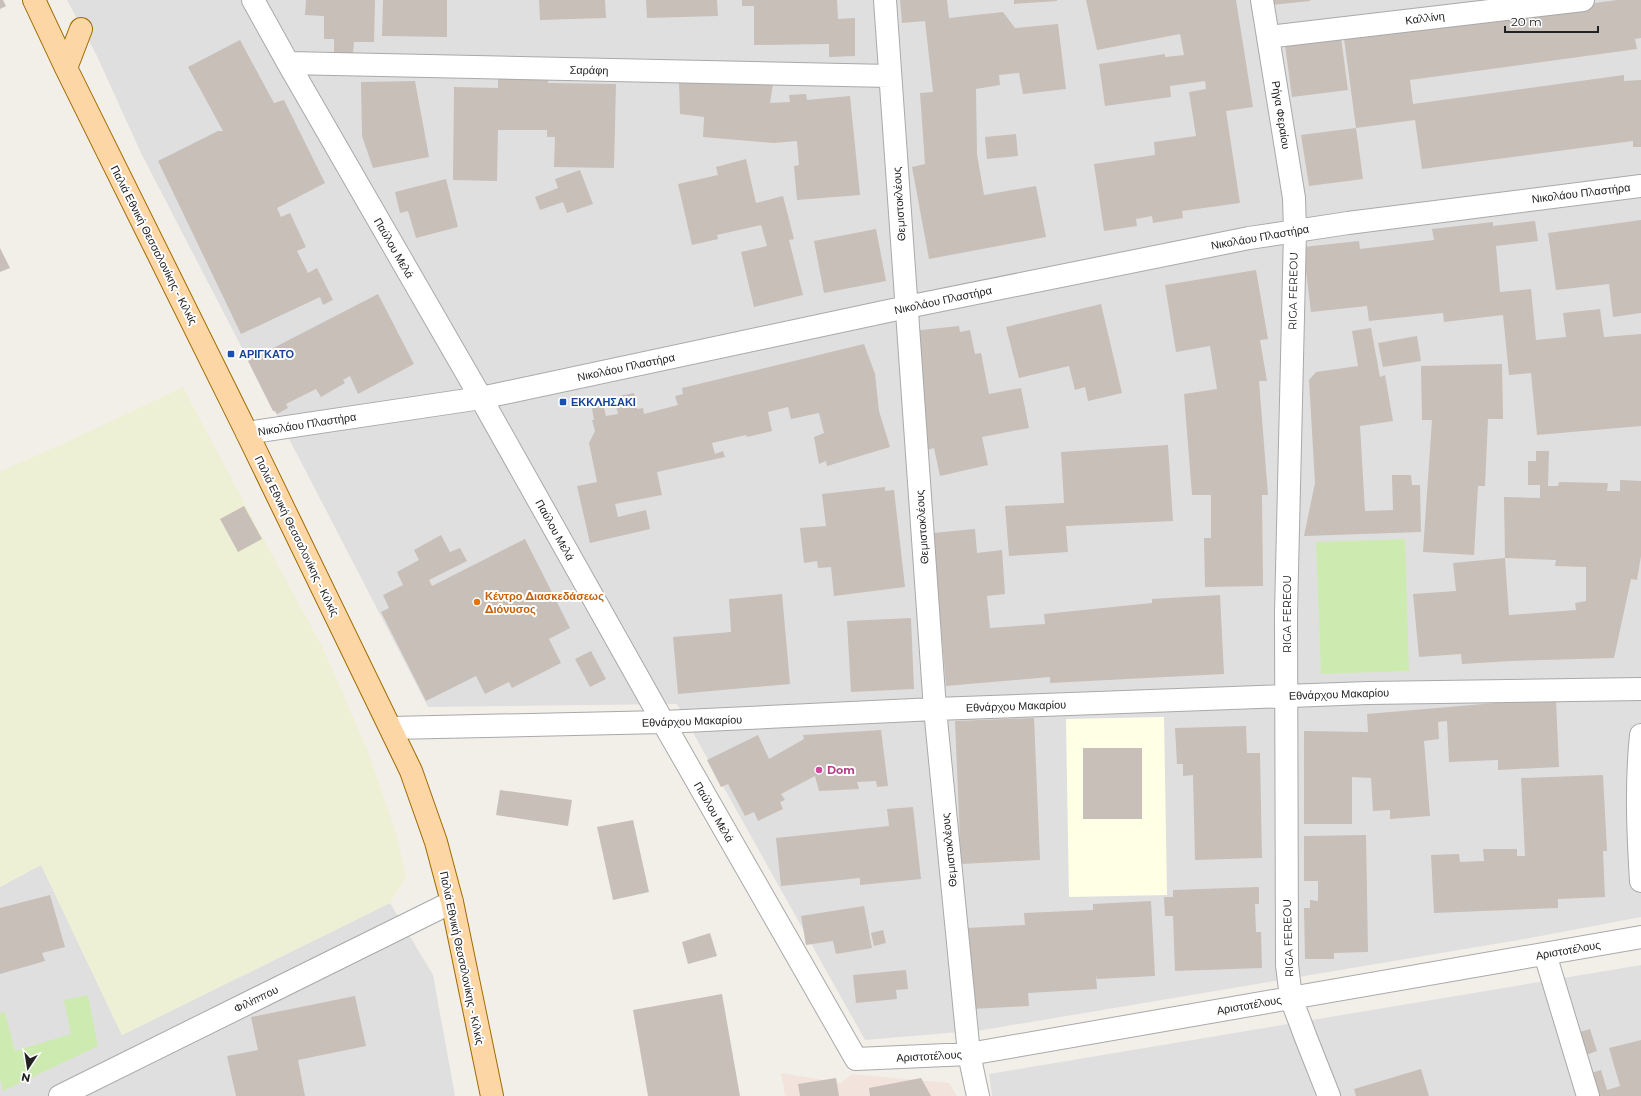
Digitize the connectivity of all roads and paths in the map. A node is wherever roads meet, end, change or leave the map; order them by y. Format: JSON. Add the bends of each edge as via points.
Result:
{"nodes":[{"id":1,"x":34,"y":0,"type":"edge"},
{"id":2,"x":253,"y":0,"type":"edge"},
{"id":3,"x":885,"y":0,"type":"edge"},
{"id":4,"x":1262,"y":0,"type":"edge"},
{"id":5,"x":1583,"y":0,"type":"edge"},
{"id":6,"x":81,"y":30,"type":"dead end"},
{"id":7,"x":1268,"y":37,"type":"junction"},
{"id":8,"x":288,"y":63,"type":"junction"},
{"id":9,"x":66,"y":68,"type":"junction"},
{"id":10,"x":890,"y":76,"type":"junction"},
{"id":11,"x":1641,"y":186,"type":"edge"},
{"id":12,"x":1295,"y":231,"type":"junction"},
{"id":13,"x":906,"y":307,"type":"junction"},
{"id":14,"x":481,"y":398,"type":"junction"},
{"id":15,"x":248,"y":433,"type":"junction"},
{"id":16,"x":1641,"y":689,"type":"edge"},
{"id":17,"x":1287,"y":696,"type":"junction"},
{"id":18,"x":935,"y":709,"type":"junction"},
{"id":19,"x":663,"y":722,"type":"junction"},
{"id":20,"x":391,"y":728,"type":"junction"},
{"id":21,"x":1641,"y":736,"type":"edge"},
{"id":22,"x":1641,"y":880,"type":"edge"},
{"id":23,"x":452,"y":902,"type":"junction"},
{"id":24,"x":1641,"y":937,"type":"edge"},
{"id":25,"x":1546,"y":954,"type":"junction"},
{"id":26,"x":1291,"y":998,"type":"junction"},
{"id":27,"x":969,"y":1054,"type":"junction"},
{"id":28,"x":856,"y":1059,"type":"joint"},
{"id":29,"x":60,"y":1096,"type":"edge"},
{"id":30,"x":492,"y":1096,"type":"edge"},
{"id":31,"x":978,"y":1096,"type":"edge"},
{"id":32,"x":1329,"y":1096,"type":"edge"},
{"id":33,"x":1588,"y":1096,"type":"edge"}],
"edges":[{"from":1,"to":9,"type":"main road","name":"Παλιά Εθνική Θεσσαλονίκης - Κιλκίς"},
{"from":2,"to":8,"type":"street","name":"Παύλου Μελά"},
{"from":3,"to":10,"type":"street","name":"Θεμιστοκλέους"},
{"from":4,"to":7,"type":"street","name":"Ρήγα Φεραίου"},
{"from":5,"to":7,"type":"street","name":"Καλλίνη"},
{"from":6,"to":9,"type":"main road"},
{"from":7,"to":12,"type":"street","name":"Ρήγα Φεραίου","via":[[1294,198]]},
{"from":8,"to":10,"type":"street","name":"Σαράφη"},
{"from":8,"to":14,"type":"street","name":"Παύλου Μελά"},
{"from":9,"to":15,"type":"main road","name":"Παλιά Εθνική Θεσσαλονίκης - Κιλκίς"},
{"from":10,"to":13,"type":"street","name":"Θεμιστοκλέους"},
{"from":11,"to":12,"type":"street","name":"Νικολάου Πλαστήρα"},
{"from":12,"to":13,"type":"street","name":"Νικολάου Πλαστήρα"},
{"from":12,"to":17,"type":"street","name":"RIGA FEREOU","via":[[1286,613]]},
{"from":13,"to":14,"type":"street","name":"Νικολάου Πλαστήρα"},
{"from":13,"to":18,"type":"street","name":"Θεμιστοκλέους"},
{"from":14,"to":15,"type":"street","name":"Νικολάου Πλαστήρα"},
{"from":14,"to":19,"type":"street","name":"Παύλου Μελά"},
{"from":15,"to":20,"type":"main road","name":"Παλιά Εθνική Θεσσαλονίκης - Κιλκίς"},
{"from":16,"to":17,"type":"street","name":"Εθνάρχου Μακαρίου"},
{"from":17,"to":18,"type":"street","name":"Εθνάρχου Μακαρίου"},
{"from":17,"to":26,"type":"street","name":"RIGA FEREOU","via":[[1287,966]]},
{"from":18,"to":19,"type":"street","name":"Εθνάρχου Μακαρίου"},
{"from":18,"to":27,"type":"street","name":"Θεμιστοκλέους"},
{"from":19,"to":20,"type":"street","name":"Εθνάρχου Μακαρίου"},
{"from":19,"to":28,"type":"street","name":"Παύλου Μελά"},
{"from":20,"to":23,"type":"main road","name":"Παλιά Εθνική Θεσσαλονίκης - Κιλκίς","via":[[421,798]]},
{"from":21,"to":22,"type":"street","via":[[1638,779]]},
{"from":23,"to":29,"type":"street","name":"Φιλίππου"},
{"from":23,"to":30,"type":"main road","name":"Παλιά Εθνική Θεσσαλονίκης - Κιλκίς"},
{"from":24,"to":25,"type":"street","name":"Αριστοτέλους"},
{"from":25,"to":26,"type":"street","name":"Αριστοτέλους"},
{"from":25,"to":33,"type":"street"},
{"from":26,"to":27,"type":"street","name":"Αριστοτέλους"},
{"from":26,"to":32,"type":"street","name":"RIGA FEREOU"},
{"from":27,"to":28,"type":"street","name":"Αριστοτέλους"},
{"from":27,"to":31,"type":"street","name":"Θεμιστοκλέους"}]}
